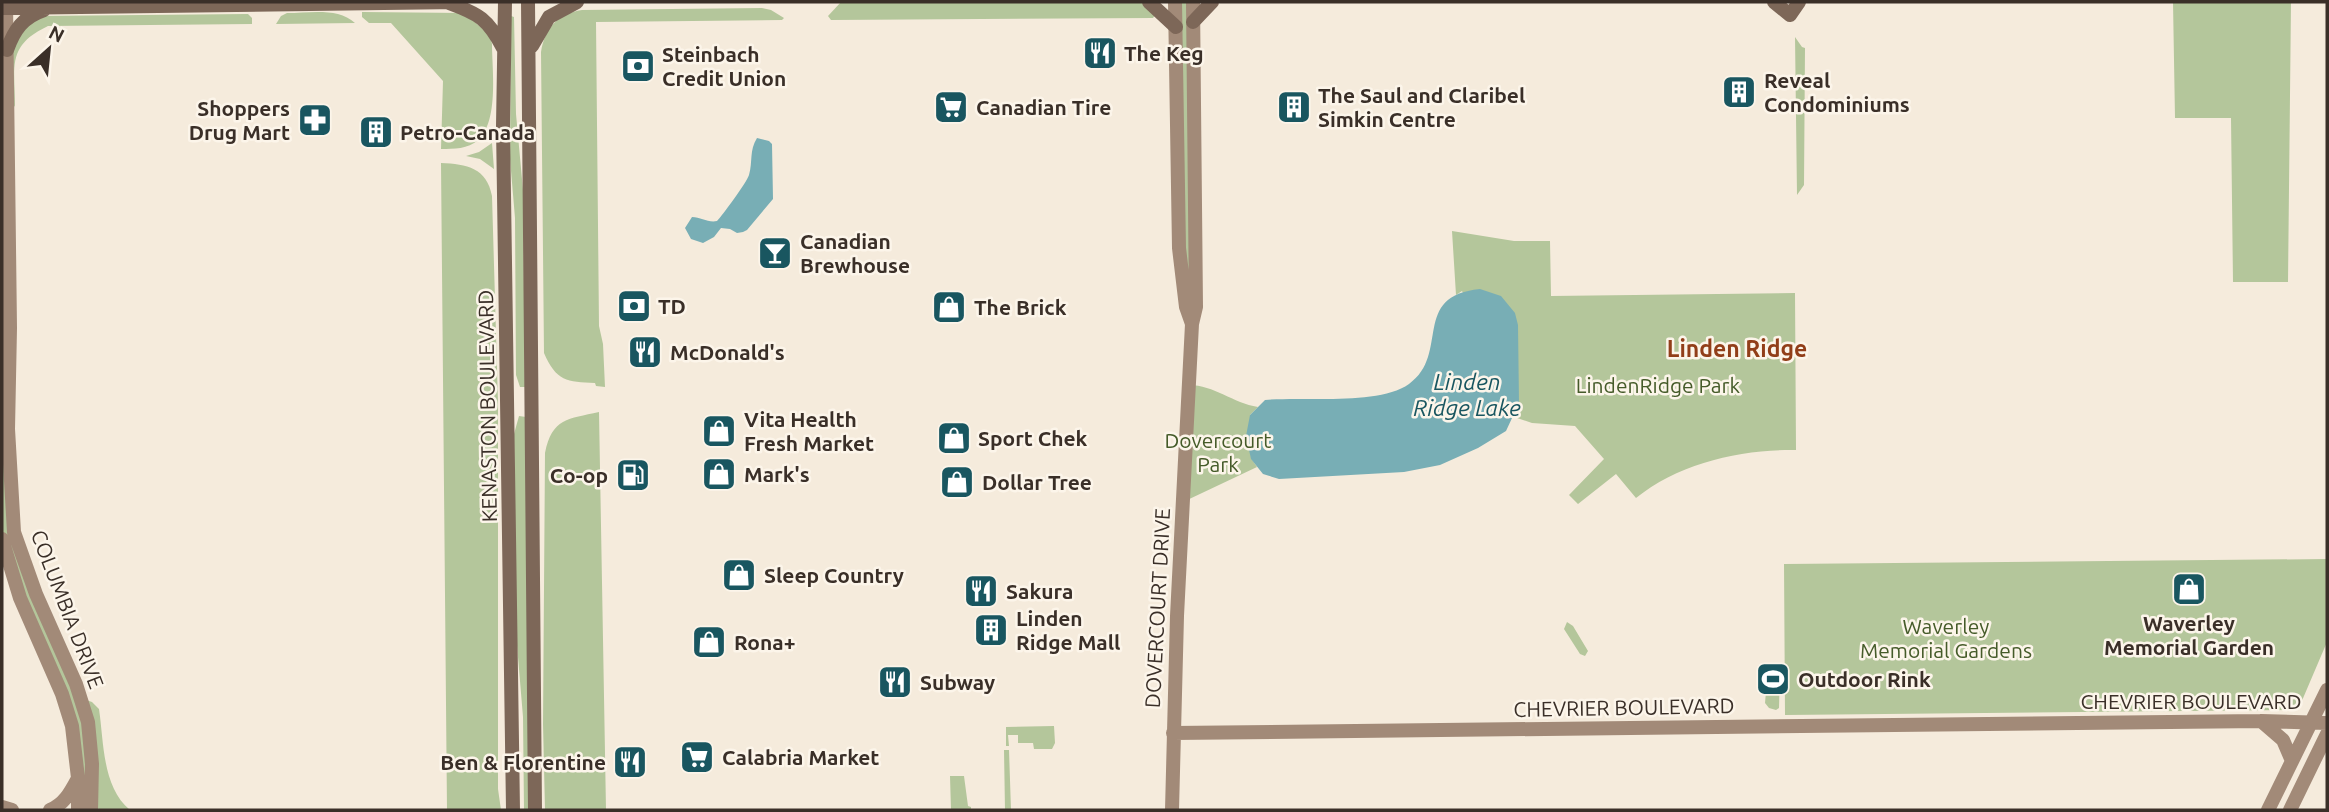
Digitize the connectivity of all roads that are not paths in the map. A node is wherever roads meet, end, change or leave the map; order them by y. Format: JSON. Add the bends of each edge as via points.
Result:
{"nodes":[{"id":1,"x":444,"y":2,"type":"edge"},
{"id":2,"x":458,"y":2,"type":"edge"},
{"id":3,"x":505,"y":2,"type":"edge"},
{"id":4,"x":528,"y":2,"type":"edge"},
{"id":5,"x":576,"y":2,"type":"edge"},
{"id":6,"x":1149,"y":2,"type":"edge"},
{"id":7,"x":1175,"y":2,"type":"edge"},
{"id":8,"x":1193,"y":2,"type":"edge"},
{"id":9,"x":1212,"y":2,"type":"edge"},
{"id":10,"x":1774,"y":2,"type":"edge"},
{"id":11,"x":1799,"y":2,"type":"edge"},
{"id":12,"x":5,"y":6,"type":"edge"},
{"id":13,"x":56,"y":6,"type":"junction"},
{"id":14,"x":1193,"y":22,"type":"junction"},
{"id":15,"x":1176,"y":27,"type":"junction"},
{"id":16,"x":7,"y":50,"type":"junction"},
{"id":17,"x":504,"y":50,"type":"junction"},
{"id":18,"x":530,"y":51,"type":"junction"},
{"id":19,"x":5,"y":227,"type":"edge"},
{"id":20,"x":1192,"y":324,"type":"junction"},
{"id":21,"x":2,"y":539,"type":"edge"},
{"id":22,"x":2327,"y":690,"type":"edge"},
{"id":23,"x":2261,"y":721,"type":"junction"},
{"id":24,"x":2311,"y":722,"type":"junction"},
{"id":25,"x":2327,"y":723,"type":"edge"},
{"id":26,"x":1173,"y":733,"type":"junction"},
{"id":27,"x":2327,"y":734,"type":"edge"},
{"id":28,"x":2292,"y":761,"type":"junction"},
{"id":29,"x":78,"y":779,"type":"junction"},
{"id":30,"x":92,"y":792,"type":"junction"},
{"id":31,"x":2,"y":807,"type":"edge"},
{"id":32,"x":510,"y":807,"type":"edge"},
{"id":33,"x":536,"y":809,"type":"edge"},
{"id":34,"x":12,"y":810,"type":"edge"},
{"id":35,"x":50,"y":810,"type":"edge"},
{"id":36,"x":78,"y":810,"type":"edge"},
{"id":37,"x":91,"y":810,"type":"edge"},
{"id":38,"x":99,"y":810,"type":"edge"},
{"id":39,"x":1172,"y":810,"type":"edge"},
{"id":40,"x":2268,"y":810,"type":"edge"},
{"id":41,"x":2290,"y":810,"type":"edge"}],
"edges":[{"from":1,"to":2,"type":"main road"},
{"from":1,"to":13,"type":"main road"},
{"from":1,"to":17,"type":"main road","via":[[484,19]]},
{"from":3,"to":17,"type":"main road","name":"KENASTON BOULEVARD"},
{"from":4,"to":18,"type":"main road"},
{"from":5,"to":18,"type":"main road","via":[[549,17]]},
{"from":6,"to":15,"type":"main road"},
{"from":7,"to":15,"type":"street","name":"DOVERCOURT DRIVE"},
{"from":8,"to":14,"type":"street","name":"DOVERCOURT DRIVE"},
{"from":9,"to":14,"type":"main road"},
{"from":10,"to":11,"type":"main road","via":[[1790,15]]},
{"from":12,"to":13,"type":"main road"},
{"from":12,"to":16,"type":"street","name":"COLUMBIA DRIVE"},
{"from":13,"to":16,"type":"main road","via":[[19,24]]},
{"from":14,"to":20,"type":"street","name":"DOVERCOURT DRIVE","via":[[1196,307]]},
{"from":15,"to":20,"type":"street","name":"DOVERCOURT DRIVE","via":[[1179,248]]},
{"from":16,"to":19,"type":"street","name":"COLUMBIA DRIVE"},
{"from":17,"to":32,"type":"main road","name":"KENASTON BOULEVARD"},
{"from":18,"to":33,"type":"main road"},
{"from":19,"to":30,"type":"street","name":"COLUMBIA DRIVE","via":[[14,532],[88,722]]},
{"from":20,"to":26,"type":"street","name":"DOVERCOURT DRIVE"},
{"from":21,"to":29,"type":"street","name":"COLUMBIA DRIVE","via":[[20,598],[62,694],[72,726]]},
{"from":22,"to":24,"type":"street"},
{"from":23,"to":24,"type":"street","name":"CHEVRIER BOULEVARD"},
{"from":23,"to":26,"type":"street","name":"CHEVRIER BOULEVARD"},
{"from":23,"to":28,"type":"street","via":[[2283,740]]},
{"from":24,"to":25,"type":"street","name":"CHEVRIER BOULEVARD"},
{"from":24,"to":28,"type":"street"},
{"from":26,"to":39,"type":"street","name":"DOVERCOURT DRIVE"},
{"from":27,"to":41,"type":"street"},
{"from":28,"to":40,"type":"street"},
{"from":29,"to":35,"type":"street","via":[[69,796]]},
{"from":29,"to":36,"type":"street","name":"COLUMBIA DRIVE"},
{"from":30,"to":37,"type":"street","name":"COLUMBIA DRIVE"},
{"from":30,"to":38,"type":"street"},
{"from":31,"to":34,"type":"street"}]}
